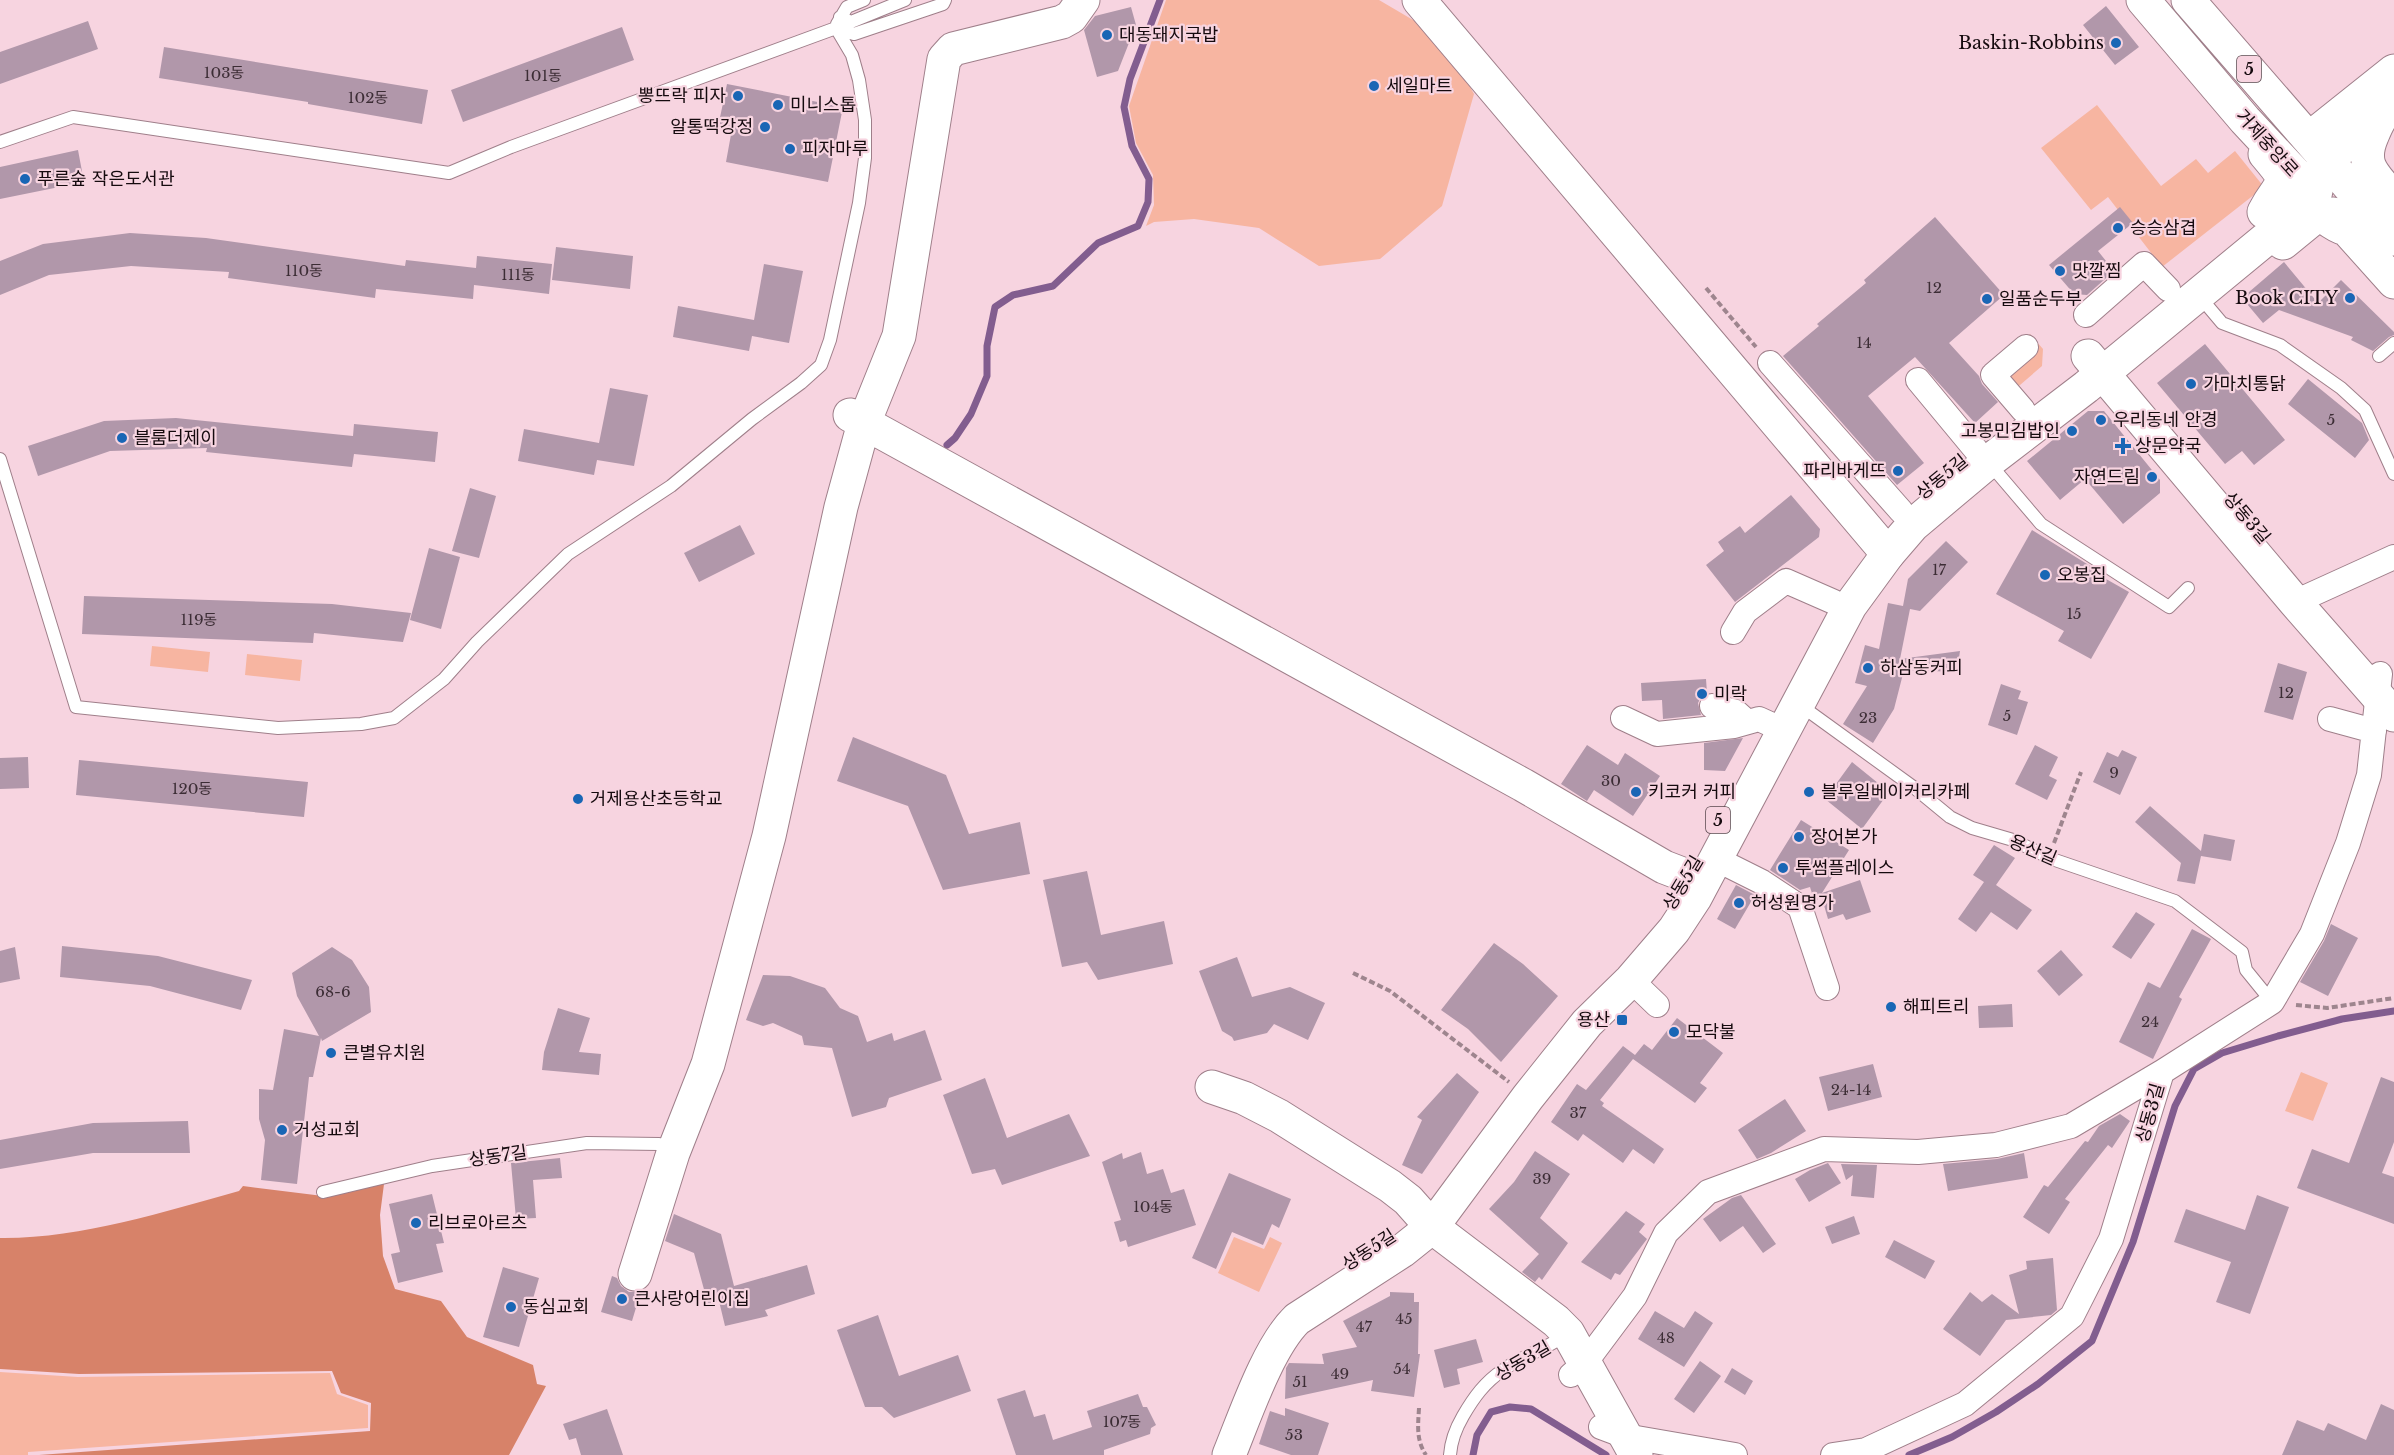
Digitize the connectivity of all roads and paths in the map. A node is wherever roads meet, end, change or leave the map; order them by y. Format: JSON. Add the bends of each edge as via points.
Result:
{"nodes":[{"id":1,"x":864,"y":0,"type":"edge"},
{"id":2,"x":905,"y":0,"type":"edge"},
{"id":3,"x":945,"y":0,"type":"edge"},
{"id":4,"x":1419,"y":0,"type":"edge"},
{"id":5,"x":1441,"y":0,"type":"edge"},
{"id":6,"x":2143,"y":0,"type":"edge"},
{"id":7,"x":2188,"y":0,"type":"edge"},
{"id":8,"x":1066,"y":5,"type":"edge"},
{"id":9,"x":838,"y":23,"type":"junction"},
{"id":10,"x":2394,"y":71,"type":"edge"},
{"id":11,"x":2392,"y":106,"type":"edge"},
{"id":12,"x":2246,"y":120,"type":"junction"},
{"id":13,"x":0,"y":142,"type":"edge"},
{"id":14,"x":2319,"y":149,"type":"junction"},
{"id":15,"x":2307,"y":187,"type":"junction"},
{"id":16,"x":2394,"y":199,"type":"edge"},
{"id":17,"x":2272,"y":220,"type":"junction"},
{"id":18,"x":2347,"y":230,"type":"junction"},
{"id":19,"x":2394,"y":239,"type":"edge"},
{"id":20,"x":2394,"y":282,"type":"edge"},
{"id":21,"x":1706,"y":288,"type":"dead end"},
{"id":22,"x":2168,"y":289,"type":"junction"},
{"id":23,"x":2206,"y":304,"type":"junction"},
{"id":24,"x":2086,"y":315,"type":"dead end"},
{"id":25,"x":2394,"y":343,"type":"edge"},
{"id":26,"x":2026,"y":347,"type":"dead end"},
{"id":27,"x":2379,"y":356,"type":"dead end"},
{"id":28,"x":2106,"y":362,"type":"junction"},
{"id":29,"x":1770,"y":363,"type":"joint"},
{"id":30,"x":1918,"y":380,"type":"dead end"},
{"id":31,"x":2023,"y":410,"type":"junction"},
{"id":32,"x":854,"y":427,"type":"junction"},
{"id":33,"x":1982,"y":456,"type":"junction"},
{"id":34,"x":0,"y":459,"type":"edge"},
{"id":35,"x":2394,"y":474,"type":"edge"},
{"id":36,"x":1890,"y":533,"type":"junction"},
{"id":37,"x":2394,"y":557,"type":"edge"},
{"id":38,"x":2394,"y":572,"type":"edge"},
{"id":39,"x":2188,"y":588,"type":"dead end"},
{"id":40,"x":1834,"y":602,"type":"junction"},
{"id":41,"x":2308,"y":603,"type":"junction"},
{"id":42,"x":1733,"y":632,"type":"dead end"},
{"id":43,"x":2384,"y":701,"type":"edge"},
{"id":44,"x":1713,"y":706,"type":"dead end"},
{"id":45,"x":1775,"y":712,"type":"junction"},
{"id":46,"x":1623,"y":718,"type":"dead end"},
{"id":47,"x":2330,"y":719,"type":"dead end"},
{"id":48,"x":2081,"y":772,"type":"dead end"},
{"id":49,"x":2049,"y":858,"type":"junction"},
{"id":50,"x":1696,"y":882,"type":"junction"},
{"id":51,"x":1353,"y":972,"type":"dead end"},
{"id":52,"x":1631,"y":980,"type":"junction"},
{"id":53,"x":1827,"y":988,"type":"dead end"},
{"id":54,"x":2394,"y":998,"type":"edge"},
{"id":55,"x":2272,"y":1002,"type":"junction"},
{"id":56,"x":1657,"y":1005,"type":"dead end"},
{"id":57,"x":2162,"y":1072,"type":"junction"},
{"id":58,"x":1515,"y":1087,"type":"junction"},
{"id":59,"x":1210,"y":1094,"type":"dead end"},
{"id":60,"x":666,"y":1148,"type":"junction"},
{"id":61,"x":323,"y":1192,"type":"dead end"},
{"id":62,"x":1419,"y":1225,"type":"junction"},
{"id":63,"x":626,"y":1270,"type":"dead end"},
{"id":64,"x":1561,"y":1339,"type":"junction"},
{"id":65,"x":1578,"y":1369,"type":"junction"},
{"id":66,"x":1419,"y":1408,"type":"dead end"},
{"id":67,"x":1619,"y":1445,"type":"edge"},
{"id":68,"x":1207,"y":1455,"type":"edge"},
{"id":69,"x":1229,"y":1455,"type":"edge"},
{"id":70,"x":1426,"y":1455,"type":"edge"},
{"id":71,"x":1450,"y":1455,"type":"edge"},
{"id":72,"x":1735,"y":1455,"type":"edge"},
{"id":73,"x":1833,"y":1455,"type":"edge"}],
"edges":[{"from":1,"to":9,"type":"lane","via":[[847,7]]},
{"from":2,"to":9,"type":"lane","via":[[851,22]]},
{"from":3,"to":9,"type":"lane","via":[[943,4],[854,34]]},
{"from":4,"to":36,"type":"street"},
{"from":5,"to":36,"type":"street"},
{"from":6,"to":12,"type":"street","name":"거제중앙로","number":"5"},
{"from":7,"to":14,"type":"street","name":"거제중앙로","number":"5"},
{"from":8,"to":32,"type":"street","via":[[945,34],[932,43],[882,331]]},
{"from":9,"to":13,"type":"lane","via":[[449,173],[73,117]]},
{"from":9,"to":34,"type":"lane","via":[[859,80],[865,158],[847,264],[821,364],[670,486],[568,554],[444,679],[394,718],[361,724],[278,728],[76,707]]},
{"from":10,"to":14,"type":"street"},
{"from":11,"to":14,"type":"street"},
{"from":11,"to":16,"type":"street","via":[[2379,120],[2366,154],[2370,170]]},
{"from":12,"to":15,"type":"street","name":"거제중앙로","number":"5"},
{"from":12,"to":17,"type":"street","via":[[2248,135],[2282,174]]},
{"from":14,"to":15,"type":"street","via":[[2304,145]]},
{"from":14,"to":19,"type":"street","name":"거제중앙로"},
{"from":15,"to":17,"type":"street","via":[[2287,193]]},
{"from":15,"to":18,"type":"street","name":"거제중앙로"},
{"from":17,"to":22,"type":"street","name":"상동5길","number":"5"},
{"from":17,"to":28,"type":"street","name":"상동5길","number":"5"},
{"from":18,"to":20,"type":"street","name":"거제중앙로"},
{"from":18,"to":23,"type":"street","via":[[2316,216]]},
{"from":21,"to":29,"type":"path"},
{"from":22,"to":24,"type":"street","via":[[2144,264]]},
{"from":22,"to":28,"type":"street","name":"상동5길","number":"5"},
{"from":23,"to":28,"type":"street","via":[[2134,361]]},
{"from":23,"to":35,"type":"lane","via":[[2222,323],[2280,345],[2341,388],[2365,410]]},
{"from":25,"to":27,"type":"lane"},
{"from":26,"to":31,"type":"street","via":[[1993,375]]},
{"from":28,"to":31,"type":"street","name":"상동5길","number":"5"},
{"from":28,"to":33,"type":"street","name":"상동5길","number":"5","via":[[2086,387]]},
{"from":28,"to":41,"type":"street","name":"상동3길"},
{"from":29,"to":36,"type":"street"},
{"from":30,"to":33,"type":"street"},
{"from":31,"to":33,"type":"street","name":"상동5길","number":"5"},
{"from":32,"to":50,"type":"street","via":[[1508,776]]},
{"from":32,"to":60,"type":"street","via":[[823,509],[755,835]]},
{"from":33,"to":36,"type":"street","name":"상동5길","number":"5"},
{"from":33,"to":39,"type":"lane","via":[[2041,524],[2169,607]]},
{"from":36,"to":40,"type":"street","name":"상동5길","number":"5"},
{"from":36,"to":45,"type":"street","name":"상동5길","number":"5","via":[[1850,606]]},
{"from":37,"to":41,"type":"street"},
{"from":38,"to":41,"type":"street"},
{"from":40,"to":42,"type":"street","via":[[1786,581],[1745,612]]},
{"from":40,"to":45,"type":"street","name":"상동5길","number":"5"},
{"from":41,"to":43,"type":"street","name":"상동3길"},
{"from":43,"to":47,"type":"street"},
{"from":43,"to":55,"type":"street","name":"상동3길","via":[[2369,775],[2348,843],[2312,933]]},
{"from":44,"to":45,"type":"street","via":[[1736,712]]},
{"from":45,"to":46,"type":"street","via":[[1734,726],[1657,734]]},
{"from":45,"to":49,"type":"lane","name":"용산길","via":[[1916,789],[1950,817]]},
{"from":45,"to":50,"type":"street","name":"상동5길","number":"5"},
{"from":48,"to":49,"type":"path"},
{"from":49,"to":55,"type":"lane","name":"용산길","via":[[2175,901],[2242,952],[2246,970]]},
{"from":50,"to":52,"type":"street","name":"상동5길","number":"5","via":[[1674,930]]},
{"from":50,"to":53,"type":"street","via":[[1762,882],[1800,907]]},
{"from":50,"to":58,"type":"street","name":"상동5길","number":"5","via":[[1574,1013]]},
{"from":51,"to":58,"type":"path","via":[[1390,991]]},
{"from":52,"to":56,"type":"street"},
{"from":52,"to":62,"type":"street","name":"상동5길","number":"5","via":[[1587,1023]]},
{"from":54,"to":55,"type":"path","via":[[2327,1008]]},
{"from":55,"to":57,"type":"street","name":"상동3길"},
{"from":57,"to":65,"type":"street","via":[[2071,1126],[1996,1145],[1929,1151],[1824,1149],[1707,1192],[1666,1233],[1635,1296]]},
{"from":57,"to":73,"type":"street","name":"상동3길","via":[[2111,1239],[2072,1316],[1965,1404],[1866,1450]]},
{"from":58,"to":62,"type":"street","name":"상동5길","number":"5"},
{"from":59,"to":62,"type":"street","via":[[1244,1098],[1280,1116],[1390,1186]]},
{"from":60,"to":61,"type":"lane","name":"상동7길","via":[[576,1145],[432,1166]]},
{"from":60,"to":63,"type":"street"},
{"from":62,"to":64,"type":"street"},
{"from":62,"to":68,"type":"street","name":"상동5길","number":"5","via":[[1284,1303],[1269,1317],[1256,1337]]},
{"from":62,"to":69,"type":"street","name":"상동5길","number":"5","via":[[1289,1327],[1274,1350]]},
{"from":64,"to":65,"type":"street"},
{"from":64,"to":71,"type":"lane","name":"상동3길","via":[[1504,1369],[1482,1387],[1450,1443]]},
{"from":65,"to":67,"type":"street"},
{"from":66,"to":70,"type":"path","via":[[1418,1435]]},
{"from":67,"to":72,"type":"street"}]}
